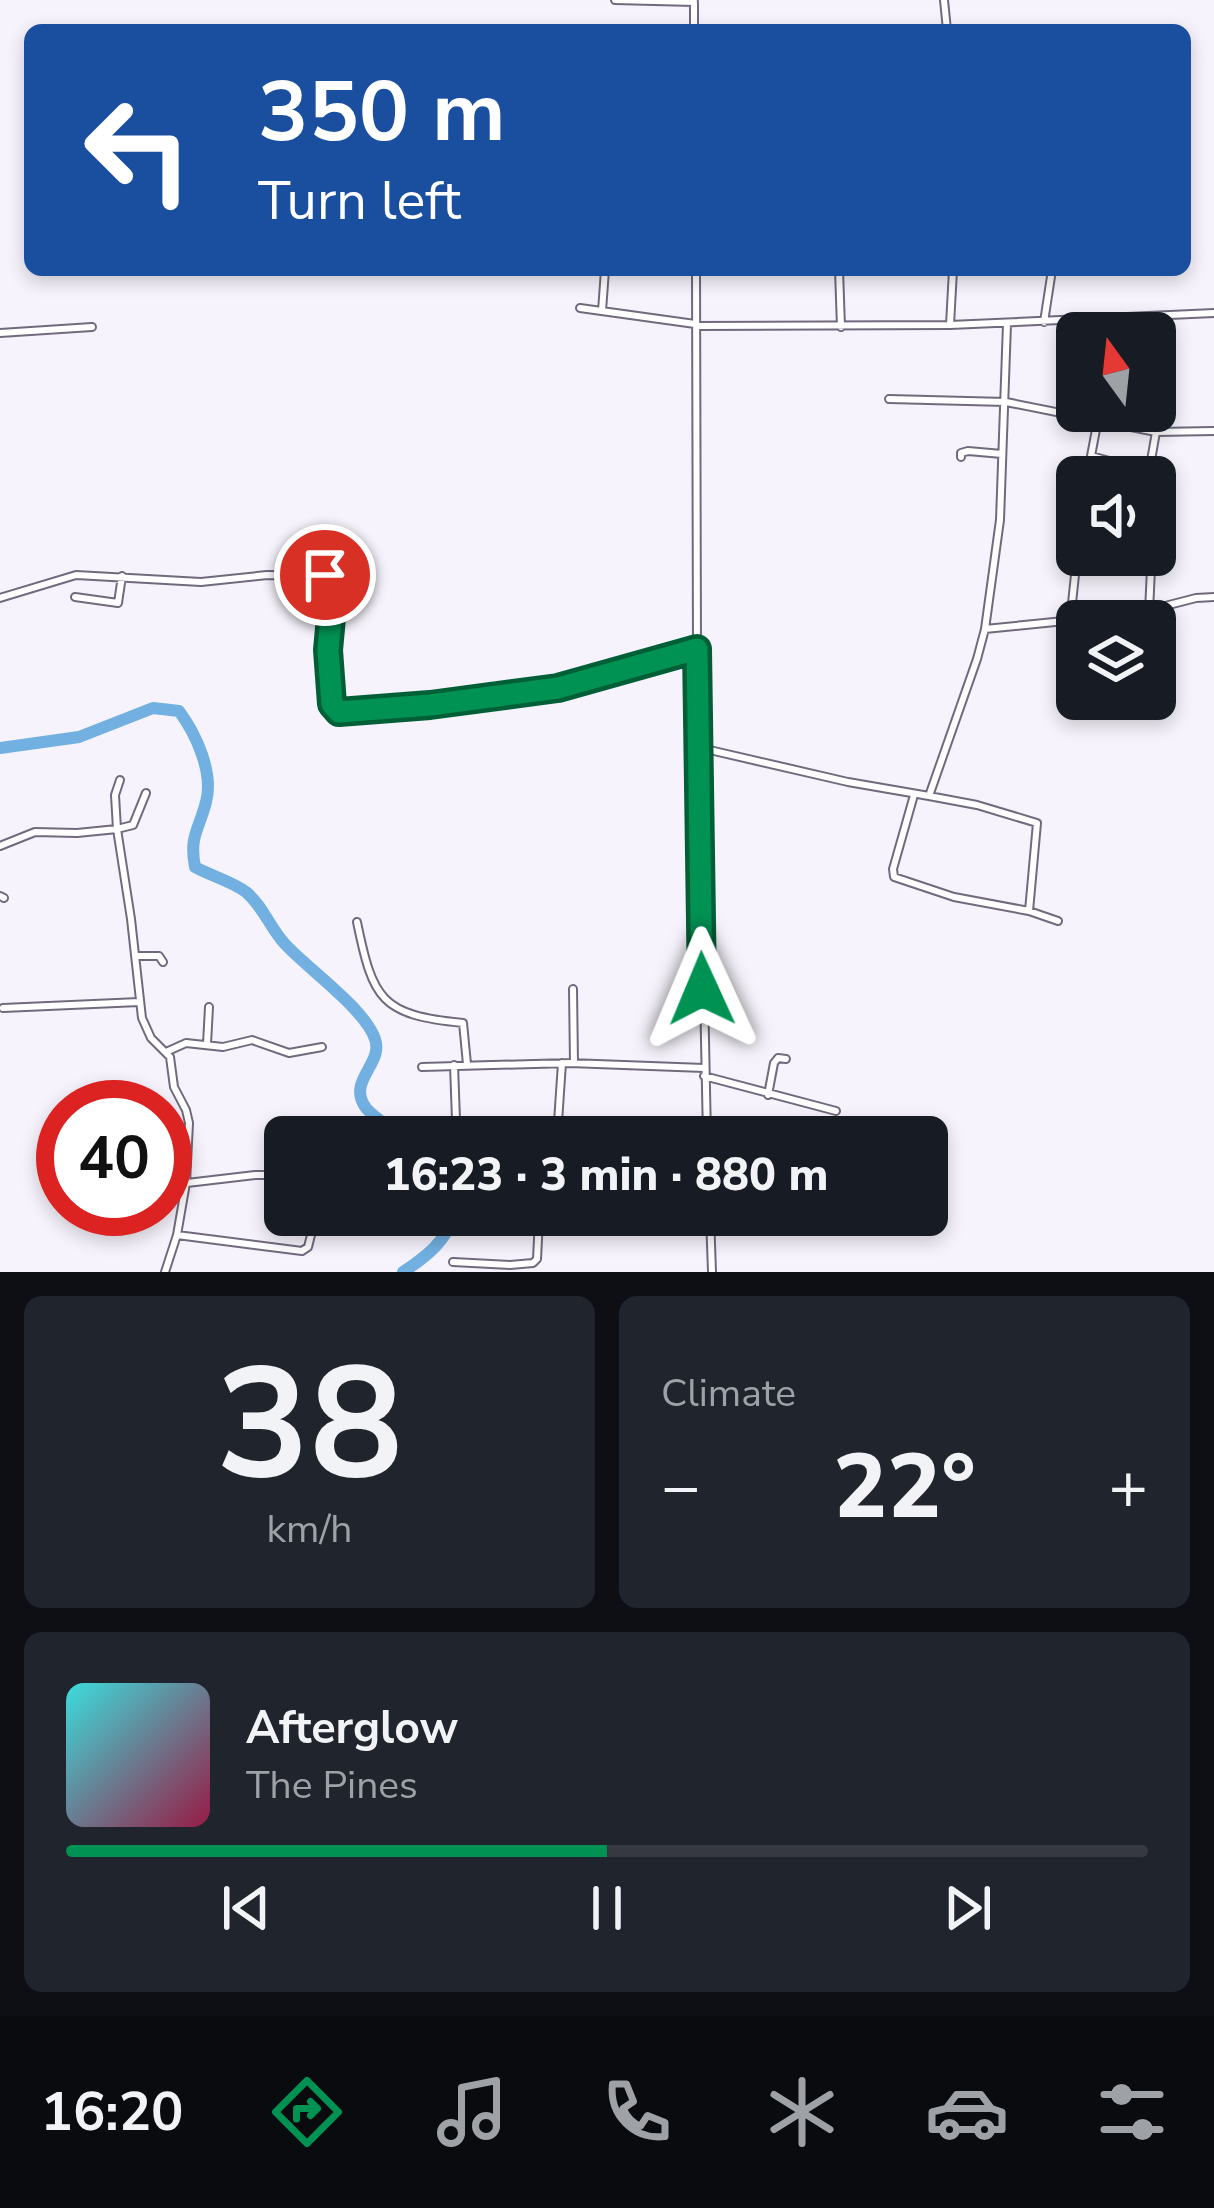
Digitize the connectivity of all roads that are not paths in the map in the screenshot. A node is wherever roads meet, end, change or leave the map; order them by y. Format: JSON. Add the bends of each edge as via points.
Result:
{"nodes":[{"id":1,"x":615,"y":0,"type":"edge"},
{"id":2,"x":694,"y":1,"type":"edge"},
{"id":3,"x":605,"y":276,"type":"edge"},
{"id":4,"x":696,"y":276,"type":"edge"},
{"id":5,"x":839,"y":276,"type":"edge"},
{"id":6,"x":952,"y":276,"type":"edge"},
{"id":7,"x":1051,"y":276,"type":"edge"},
{"id":8,"x":580,"y":308,"type":"dead end"},
{"id":9,"x":602,"y":311,"type":"junction"},
{"id":10,"x":1214,"y":313,"type":"edge"},
{"id":11,"x":1044,"y":322,"type":"junction"},
{"id":12,"x":1007,"y":324,"type":"junction"},
{"id":13,"x":696,"y":325,"type":"junction"},
{"id":14,"x":950,"y":325,"type":"junction"},
{"id":15,"x":92,"y":327,"type":"dead end"},
{"id":16,"x":841,"y":327,"type":"junction"},
{"id":17,"x":0,"y":333,"type":"edge"},
{"id":18,"x":889,"y":399,"type":"dead end"},
{"id":19,"x":1006,"y":402,"type":"junction"},
{"id":20,"x":1056,"y":411,"type":"edge"},
{"id":21,"x":1214,"y":430,"type":"edge"},
{"id":22,"x":1156,"y":432,"type":"joint"},
{"id":23,"x":1002,"y":454,"type":"junction"},
{"id":24,"x":1152,"y":456,"type":"edge"},
{"id":25,"x":961,"y":458,"type":"dead end"},
{"id":26,"x":122,"y":576,"type":"junction"},
{"id":27,"x":75,"y":597,"type":"dead end"},
{"id":28,"x":1214,"y":597,"type":"edge"},
{"id":29,"x":0,"y":598,"type":"edge"},
{"id":30,"x":1072,"y":600,"type":"edge"},
{"id":31,"x":1150,"y":600,"type":"edge"},
{"id":32,"x":1176,"y":604,"type":"edge"},
{"id":33,"x":1056,"y":623,"type":"edge"},
{"id":34,"x":985,"y":628,"type":"junction"},
{"id":35,"x":697,"y":649,"type":"junction"},
{"id":36,"x":700,"y":748,"type":"junction"},
{"id":37,"x":120,"y":780,"type":"dead end"},
{"id":38,"x":146,"y":793,"type":"dead end"},
{"id":39,"x":914,"y":795,"type":"junction"},
{"id":40,"x":929,"y":796,"type":"junction"},
{"id":41,"x":117,"y":829,"type":"junction"},
{"id":42,"x":0,"y":846,"type":"edge"},
{"id":43,"x":1029,"y":911,"type":"junction"},
{"id":44,"x":1058,"y":921,"type":"dead end"},
{"id":45,"x":357,"y":922,"type":"dead end"},
{"id":46,"x":135,"y":956,"type":"junction"},
{"id":47,"x":164,"y":962,"type":"dead end"},
{"id":48,"x":573,"y":989,"type":"dead end"},
{"id":49,"x":140,"y":1002,"type":"junction"},
{"id":50,"x":209,"y":1007,"type":"dead end"},
{"id":51,"x":3,"y":1008,"type":"dead end"},
{"id":52,"x":207,"y":1044,"type":"junction"},
{"id":53,"x":322,"y":1047,"type":"dead end"},
{"id":54,"x":166,"y":1052,"type":"junction"},
{"id":55,"x":786,"y":1059,"type":"dead end"},
{"id":56,"x":562,"y":1063,"type":"junction"},
{"id":57,"x":467,"y":1064,"type":"junction"},
{"id":58,"x":574,"y":1064,"type":"junction"},
{"id":59,"x":454,"y":1065,"type":"junction"},
{"id":60,"x":422,"y":1067,"type":"dead end"},
{"id":61,"x":704,"y":1072,"type":"junction"},
{"id":62,"x":174,"y":1080,"type":"edge"},
{"id":63,"x":768,"y":1095,"type":"junction"},
{"id":64,"x":836,"y":1111,"type":"dead end"},
{"id":65,"x":456,"y":1116,"type":"edge"},
{"id":66,"x":558,"y":1116,"type":"edge"},
{"id":67,"x":705,"y":1116,"type":"edge"},
{"id":68,"x":264,"y":1175,"type":"edge"},
{"id":69,"x":192,"y":1182,"type":"edge"},
{"id":70,"x":176,"y":1236,"type":"edge"},
{"id":71,"x":183,"y":1236,"type":"edge"},
{"id":72,"x":311,"y":1236,"type":"edge"},
{"id":73,"x":538,"y":1236,"type":"edge"},
{"id":74,"x":711,"y":1236,"type":"edge"},
{"id":75,"x":453,"y":1262,"type":"dead end"},
{"id":76,"x":509,"y":1269,"type":"edge"},
{"id":77,"x":166,"y":1272,"type":"edge"},
{"id":78,"x":712,"y":1272,"type":"edge"}],
"edges":[{"from":1,"to":2,"type":"street"},
{"from":3,"to":9,"type":"street"},
{"from":4,"to":13,"type":"street"},
{"from":5,"to":16,"type":"street"},
{"from":6,"to":14,"type":"street"},
{"from":7,"to":11,"type":"street"},
{"from":8,"to":9,"type":"street"},
{"from":9,"to":13,"type":"street"},
{"from":10,"to":11,"type":"street"},
{"from":11,"to":12,"type":"street"},
{"from":12,"to":14,"type":"street"},
{"from":12,"to":19,"type":"street"},
{"from":13,"to":16,"type":"street"},
{"from":13,"to":35,"type":"street"},
{"from":14,"to":16,"type":"street"},
{"from":15,"to":17,"type":"street"},
{"from":18,"to":19,"type":"street"},
{"from":19,"to":20,"type":"street"},
{"from":19,"to":23,"type":"street"},
{"from":21,"to":22,"type":"street"},
{"from":22,"to":24,"type":"street"},
{"from":23,"to":25,"type":"street","via":[[963,451]]},
{"from":23,"to":34,"type":"street"},
{"from":26,"to":27,"type":"street","via":[[118,603]]},
{"from":26,"to":29,"type":"street","via":[[69,576]]},
{"from":26,"to":35,"type":"street","via":[[328,576],[330,693],[339,712],[558,688]]},
{"from":28,"to":32,"type":"street"},
{"from":30,"to":31,"type":"street","via":[[1077,556],[1151,568]]},
{"from":33,"to":34,"type":"street"},
{"from":34,"to":40,"type":"street"},
{"from":35,"to":36,"type":"street"},
{"from":36,"to":39,"type":"street"},
{"from":36,"to":61,"type":"street"},
{"from":37,"to":41,"type":"street"},
{"from":38,"to":41,"type":"street","via":[[133,824]]},
{"from":39,"to":40,"type":"street"},
{"from":39,"to":43,"type":"street","via":[[894,877]]},
{"from":40,"to":43,"type":"street","via":[[1037,823]]},
{"from":41,"to":42,"type":"street","via":[[35,832]]},
{"from":41,"to":46,"type":"street"},
{"from":43,"to":44,"type":"street"},
{"from":45,"to":57,"type":"street","via":[[375,987],[400,1010],[465,1025]]},
{"from":46,"to":47,"type":"street"},
{"from":46,"to":49,"type":"street"},
{"from":48,"to":58,"type":"street"},
{"from":49,"to":51,"type":"street"},
{"from":49,"to":54,"type":"street","via":[[146,1030]]},
{"from":50,"to":52,"type":"street"},
{"from":52,"to":53,"type":"street","via":[[252,1040],[289,1053]]},
{"from":52,"to":54,"type":"street"},
{"from":54,"to":62,"type":"street"},
{"from":55,"to":63,"type":"street","via":[[774,1063]]},
{"from":56,"to":57,"type":"street"},
{"from":56,"to":58,"type":"street"},
{"from":56,"to":66,"type":"street"},
{"from":57,"to":59,"type":"street"},
{"from":58,"to":61,"type":"street"},
{"from":59,"to":60,"type":"street"},
{"from":59,"to":65,"type":"street"},
{"from":61,"to":63,"type":"street"},
{"from":61,"to":67,"type":"street"},
{"from":63,"to":64,"type":"street"},
{"from":68,"to":69,"type":"street"},
{"from":70,"to":77,"type":"street"},
{"from":71,"to":72,"type":"street","via":[[284,1250],[303,1250]]},
{"from":73,"to":76,"type":"street","via":[[536,1261]]},
{"from":74,"to":78,"type":"street"},
{"from":75,"to":76,"type":"street"}]}
